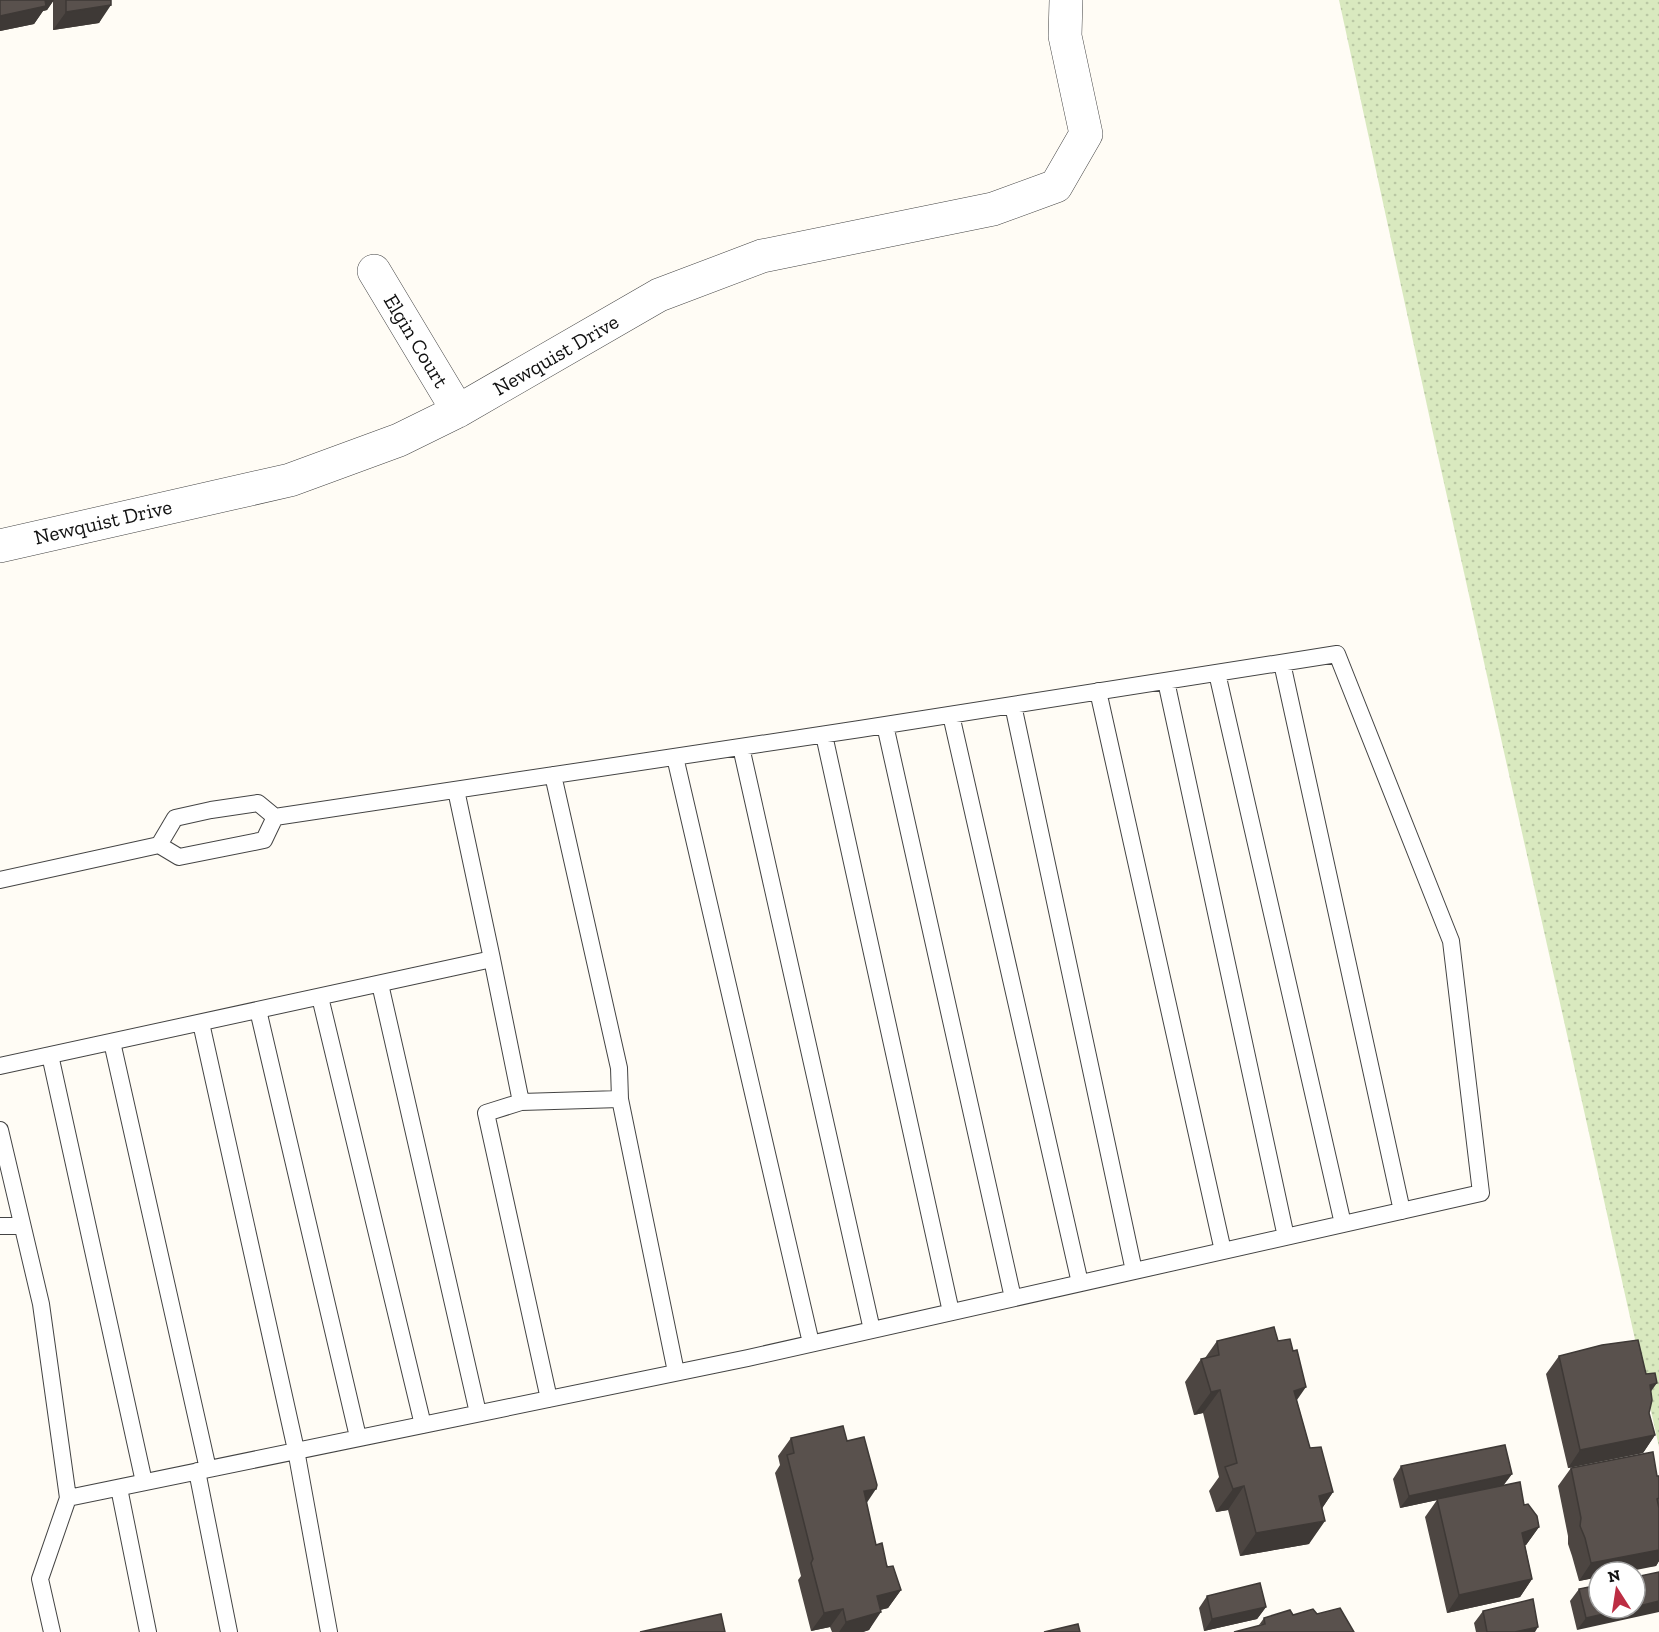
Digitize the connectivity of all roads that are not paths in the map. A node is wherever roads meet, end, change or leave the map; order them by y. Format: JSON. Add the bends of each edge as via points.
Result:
{"nodes":[{"id":1,"x":1066,"y":0,"type":"edge"},
{"id":2,"x":374,"y":271,"type":"dead end"},
{"id":3,"x":458,"y":411,"type":"junction"},
{"id":4,"x":0,"y":546,"type":"edge"},
{"id":5,"x":1282,"y":663,"type":"junction"},
{"id":6,"x":1217,"y":673,"type":"junction"},
{"id":7,"x":1166,"y":681,"type":"junction"},
{"id":8,"x":1098,"y":691,"type":"junction"},
{"id":9,"x":1013,"y":705,"type":"junction"},
{"id":10,"x":951,"y":715,"type":"junction"},
{"id":11,"x":885,"y":725,"type":"junction"},
{"id":12,"x":824,"y":735,"type":"junction"},
{"id":13,"x":741,"y":747,"type":"junction"},
{"id":14,"x":675,"y":758,"type":"junction"},
{"id":15,"x":553,"y":775,"type":"junction"},
{"id":16,"x":456,"y":790,"type":"junction"},
{"id":17,"x":275,"y":817,"type":"junction"},
{"id":18,"x":159,"y":845,"type":"junction"},
{"id":19,"x":0,"y":880,"type":"edge"},
{"id":20,"x":492,"y":959,"type":"junction"},
{"id":21,"x":380,"y":984,"type":"junction"},
{"id":22,"x":320,"y":997,"type":"junction"},
{"id":23,"x":258,"y":1010,"type":"junction"},
{"id":24,"x":201,"y":1023,"type":"junction"},
{"id":25,"x":112,"y":1042,"type":"junction"},
{"id":26,"x":50,"y":1055,"type":"junction"},
{"id":27,"x":0,"y":1066,"type":"edge"},
{"id":28,"x":621,"y":1099,"type":"junction"},
{"id":29,"x":521,"y":1102,"type":"junction"},
{"id":30,"x":0,"y":1130,"type":"edge"},
{"id":31,"x":1402,"y":1211,"type":"junction"},
{"id":32,"x":1343,"y":1224,"type":"junction"},
{"id":33,"x":0,"y":1226,"type":"edge"},
{"id":34,"x":22,"y":1226,"type":"junction"},
{"id":35,"x":1286,"y":1237,"type":"junction"},
{"id":36,"x":1223,"y":1251,"type":"junction"},
{"id":37,"x":1134,"y":1271,"type":"junction"},
{"id":38,"x":1080,"y":1283,"type":"junction"},
{"id":39,"x":1013,"y":1298,"type":"junction"},
{"id":40,"x":951,"y":1312,"type":"junction"},
{"id":41,"x":872,"y":1330,"type":"junction"},
{"id":42,"x":811,"y":1343,"type":"junction"},
{"id":43,"x":676,"y":1372,"type":"junction"},
{"id":44,"x":549,"y":1399,"type":"junction"},
{"id":45,"x":478,"y":1413,"type":"junction"},
{"id":46,"x":423,"y":1425,"type":"junction"},
{"id":47,"x":358,"y":1437,"type":"junction"},
{"id":48,"x":296,"y":1450,"type":"junction"},
{"id":49,"x":202,"y":1470,"type":"junction"},
{"id":50,"x":144,"y":1482,"type":"junction"},
{"id":51,"x":118,"y":1488,"type":"junction"},
{"id":52,"x":68,"y":1498,"type":"junction"},
{"id":53,"x":52,"y":1632,"type":"edge"},
{"id":54,"x":148,"y":1632,"type":"edge"},
{"id":55,"x":229,"y":1632,"type":"edge"},
{"id":56,"x":329,"y":1632,"type":"edge"}],
"edges":[{"from":1,"to":3,"type":"street","name":"Newquist Drive","via":[[1065,36],[1086,134],[1056,186],[993,209],[762,256],[659,295]]},
{"from":2,"to":3,"type":"street","name":"Elgin Court"},
{"from":3,"to":4,"type":"street","name":"Newquist Drive","via":[[399,440],[290,480]]},
{"from":5,"to":6,"type":"lane"},
{"from":5,"to":31,"type":"lane"},
{"from":5,"to":31,"type":"lane","via":[[1337,654],[1451,941],[1481,1193]]},
{"from":6,"to":7,"type":"lane"},
{"from":6,"to":32,"type":"lane"},
{"from":7,"to":8,"type":"lane"},
{"from":7,"to":35,"type":"lane"},
{"from":8,"to":9,"type":"lane"},
{"from":8,"to":36,"type":"lane"},
{"from":9,"to":10,"type":"lane"},
{"from":9,"to":37,"type":"lane"},
{"from":10,"to":11,"type":"lane"},
{"from":10,"to":38,"type":"lane"},
{"from":11,"to":12,"type":"lane"},
{"from":11,"to":39,"type":"lane"},
{"from":12,"to":13,"type":"lane"},
{"from":12,"to":40,"type":"lane"},
{"from":13,"to":14,"type":"lane"},
{"from":13,"to":41,"type":"lane"},
{"from":14,"to":15,"type":"lane"},
{"from":14,"to":42,"type":"lane"},
{"from":15,"to":16,"type":"lane"},
{"from":15,"to":28,"type":"lane","via":[[619,1068]]},
{"from":16,"to":17,"type":"lane"},
{"from":16,"to":20,"type":"lane"},
{"from":17,"to":18,"type":"lane","via":[[264,840],[179,857]]},
{"from":17,"to":18,"type":"lane","via":[[258,803],[175,818]]},
{"from":18,"to":19,"type":"lane"},
{"from":20,"to":21,"type":"lane"},
{"from":20,"to":29,"type":"lane"},
{"from":21,"to":22,"type":"lane"},
{"from":21,"to":45,"type":"lane"},
{"from":22,"to":23,"type":"lane"},
{"from":22,"to":46,"type":"lane"},
{"from":23,"to":24,"type":"lane"},
{"from":23,"to":47,"type":"lane"},
{"from":24,"to":25,"type":"lane"},
{"from":24,"to":48,"type":"lane"},
{"from":25,"to":26,"type":"lane"},
{"from":25,"to":49,"type":"lane"},
{"from":26,"to":27,"type":"lane"},
{"from":26,"to":50,"type":"lane"},
{"from":28,"to":29,"type":"lane"},
{"from":28,"to":43,"type":"lane"},
{"from":29,"to":44,"type":"lane","via":[[486,1113]]},
{"from":30,"to":34,"type":"lane"},
{"from":31,"to":32,"type":"lane"},
{"from":32,"to":35,"type":"lane"},
{"from":33,"to":34,"type":"lane"},
{"from":34,"to":52,"type":"lane","via":[[41,1304]]},
{"from":35,"to":36,"type":"lane"},
{"from":36,"to":37,"type":"lane"},
{"from":37,"to":38,"type":"lane"},
{"from":38,"to":39,"type":"lane"},
{"from":39,"to":40,"type":"lane"},
{"from":40,"to":41,"type":"lane"},
{"from":41,"to":42,"type":"lane"},
{"from":42,"to":43,"type":"lane"},
{"from":43,"to":44,"type":"lane"},
{"from":44,"to":45,"type":"lane"},
{"from":45,"to":46,"type":"lane"},
{"from":46,"to":47,"type":"lane"},
{"from":47,"to":48,"type":"lane"},
{"from":48,"to":49,"type":"lane"},
{"from":48,"to":56,"type":"lane"},
{"from":49,"to":50,"type":"lane"},
{"from":49,"to":55,"type":"lane"},
{"from":50,"to":51,"type":"lane"},
{"from":51,"to":52,"type":"lane"},
{"from":51,"to":54,"type":"lane"},
{"from":52,"to":53,"type":"lane","via":[[40,1579]]}]}
